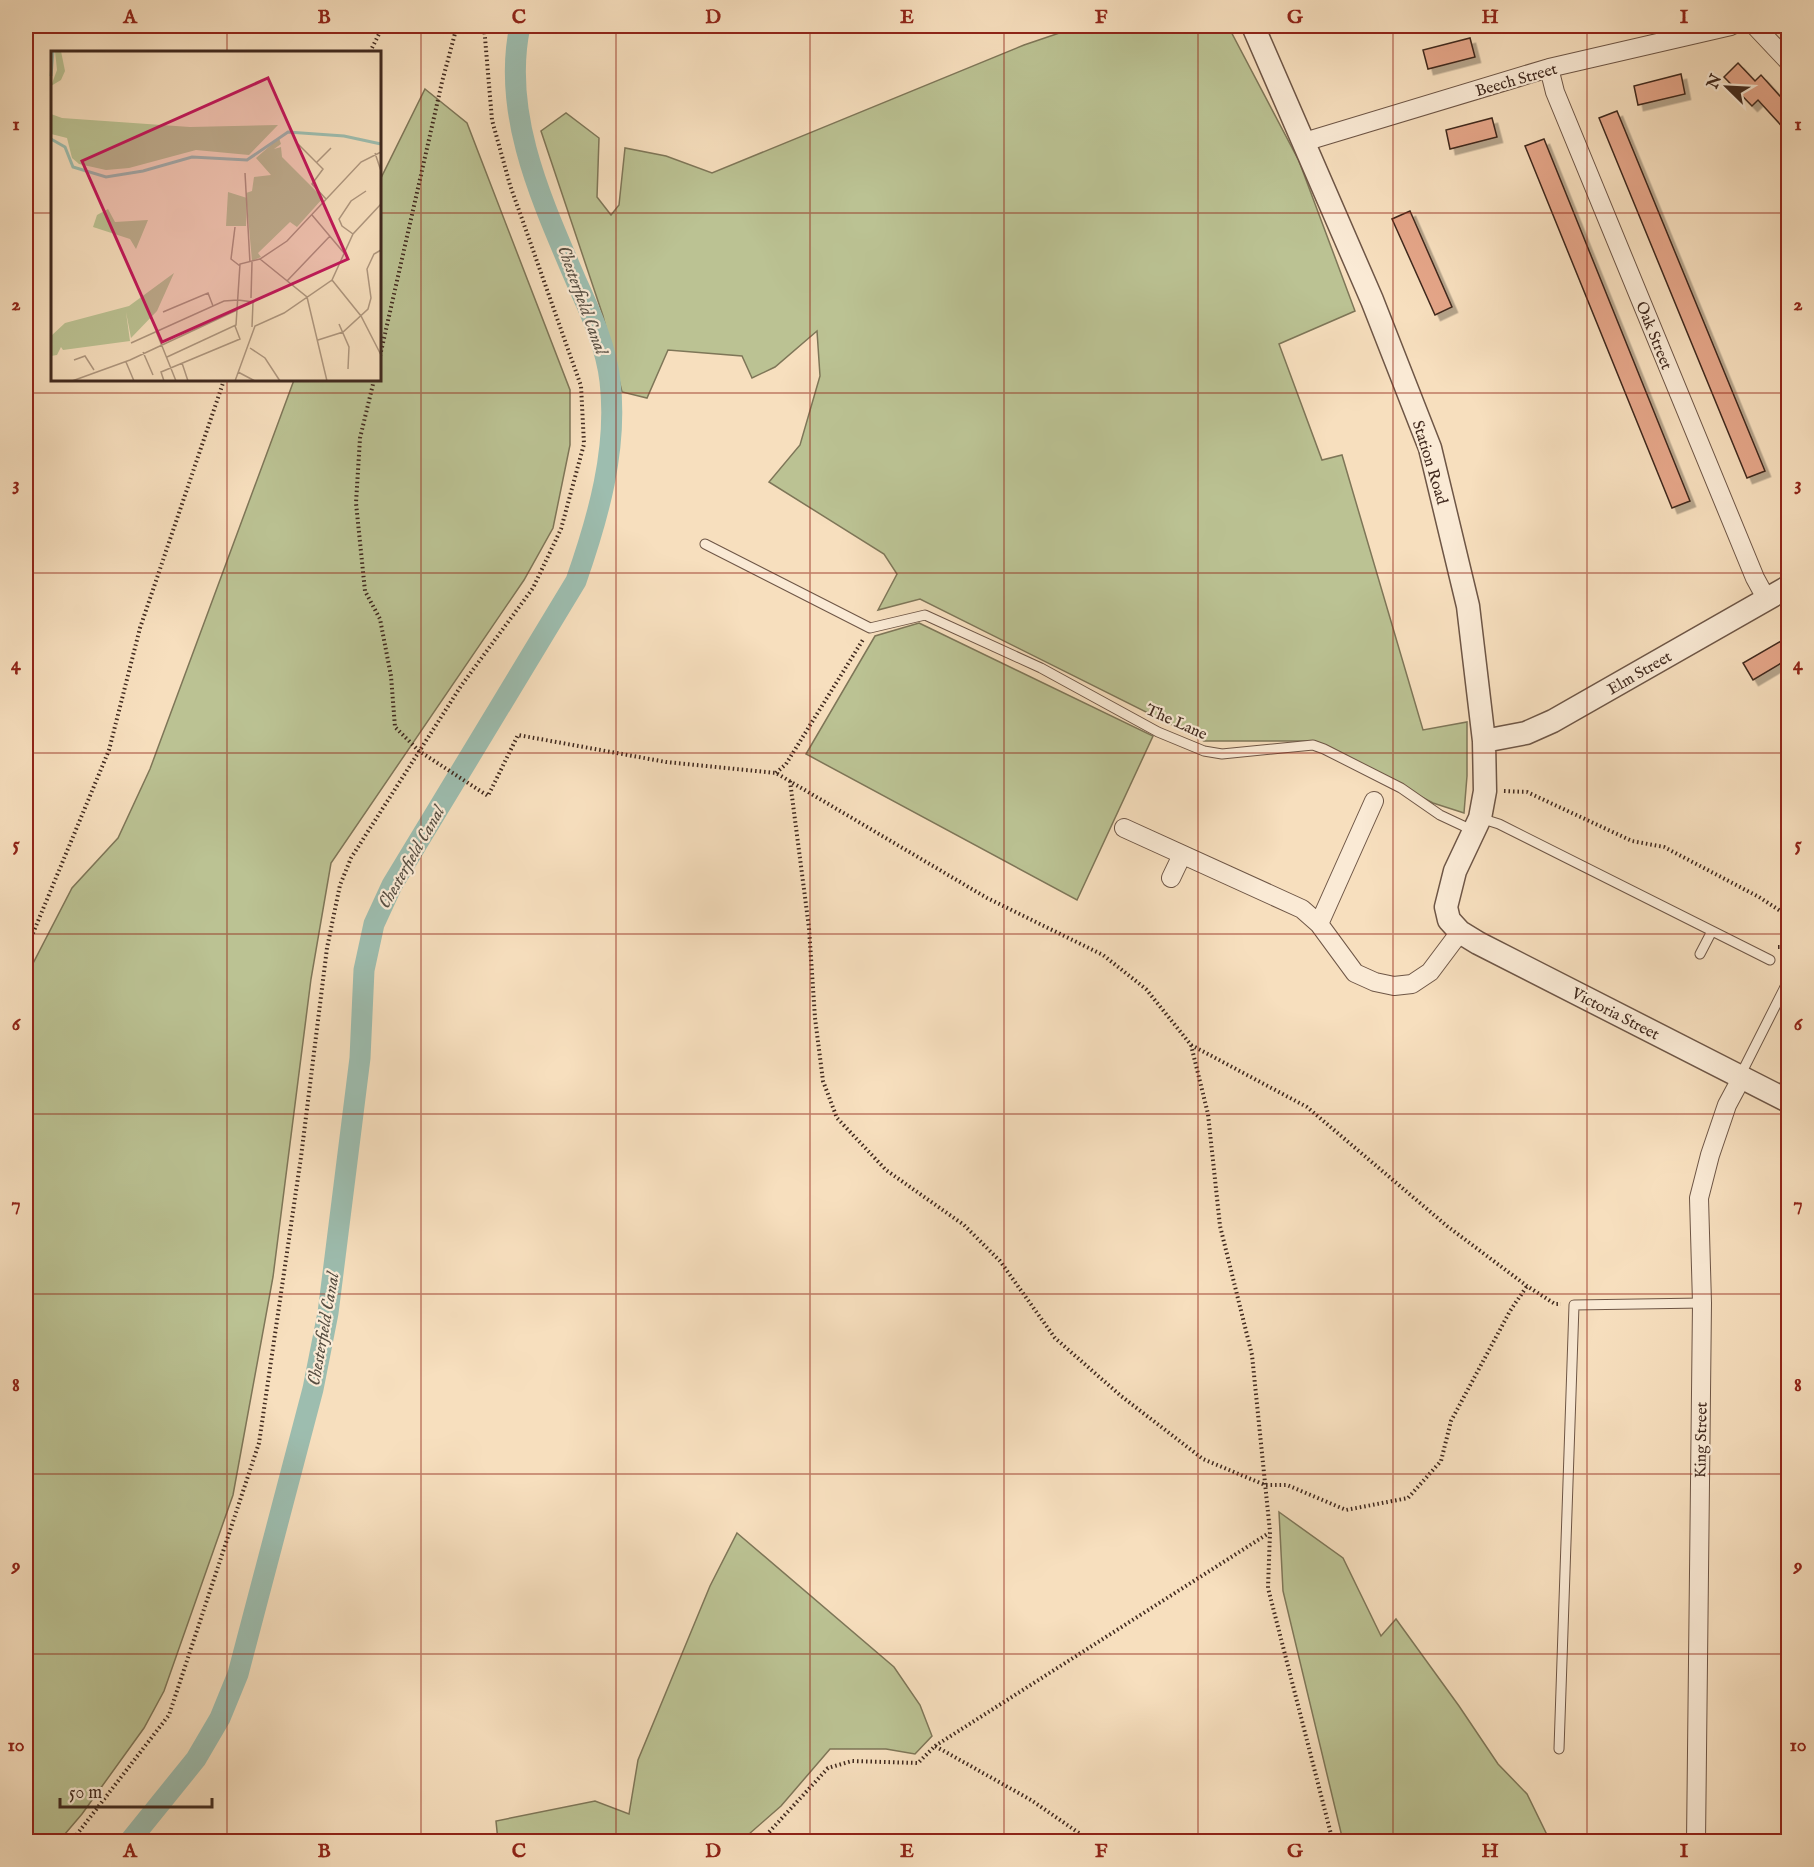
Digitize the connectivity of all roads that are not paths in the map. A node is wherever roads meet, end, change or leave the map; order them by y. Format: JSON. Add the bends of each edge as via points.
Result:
{"nodes":[{"id":1,"x":1253,"y":26,"type":"edge"},
{"id":2,"x":1731,"y":26,"type":"edge"},
{"id":3,"x":1755,"y":26,"type":"edge"},
{"id":4,"x":1788,"y":61,"type":"edge"},
{"id":5,"x":1549,"y":68,"type":"junction"},
{"id":6,"x":1304,"y":142,"type":"junction"},
{"id":7,"x":705,"y":544,"type":"dead end"},
{"id":8,"x":1788,"y":588,"type":"edge"},
{"id":9,"x":1767,"y":600,"type":"junction"},
{"id":10,"x":1484,"y":741,"type":"junction"},
{"id":11,"x":1374,"y":801,"type":"dead end"},
{"id":12,"x":1477,"y":825,"type":"junction"},
{"id":13,"x":1124,"y":828,"type":"dead end"},
{"id":14,"x":1182,"y":855,"type":"junction"},
{"id":15,"x":1171,"y":878,"type":"dead end"},
{"id":16,"x":1319,"y":924,"type":"junction"},
{"id":17,"x":1454,"y":926,"type":"junction"},
{"id":18,"x":1712,"y":931,"type":"junction"},
{"id":19,"x":1700,"y":954,"type":"dead end"},
{"id":20,"x":1770,"y":960,"type":"dead end"},
{"id":21,"x":1788,"y":981,"type":"edge"},
{"id":22,"x":1741,"y":1077,"type":"junction"},
{"id":23,"x":1788,"y":1101,"type":"edge"},
{"id":24,"x":1702,"y":1303,"type":"junction"},
{"id":25,"x":1559,"y":1749,"type":"dead end"},
{"id":26,"x":1696,"y":1842,"type":"edge"}],
"edges":[{"from":1,"to":6,"type":"street","name":"Station Road"},
{"from":2,"to":5,"type":"street","name":"Beech Street"},
{"from":3,"to":4,"type":"street"},
{"from":5,"to":6,"type":"street","name":"Beech Street"},
{"from":5,"to":9,"type":"street","name":"Oak Street","via":[[1564,114]]},
{"from":6,"to":10,"type":"street","name":"Station Road","via":[[1430,448],[1468,606]]},
{"from":7,"to":12,"type":"lane","name":"The Lane","via":[[870,628],[925,615],[1041,668],[1158,732],[1204,751],[1222,754],[1313,745],[1401,788],[1440,815]]},
{"from":8,"to":9,"type":"street","name":"Elm Street"},
{"from":9,"to":10,"type":"street","name":"Elm Street","via":[[1553,722],[1526,733]]},
{"from":10,"to":12,"type":"street","name":"Station Road","via":[[1485,791]]},
{"from":11,"to":16,"type":"street"},
{"from":12,"to":17,"type":"street","name":"Station Road","via":[[1447,896]]},
{"from":12,"to":18,"type":"lane","name":"The Lane","via":[[1499,824]]},
{"from":13,"to":14,"type":"street"},
{"from":14,"to":15,"type":"street"},
{"from":14,"to":16,"type":"street","via":[[1302,909]]},
{"from":16,"to":17,"type":"street","via":[[1355,973],[1394,986],[1412,984],[1430,972]]},
{"from":17,"to":22,"type":"street","name":"Victoria Street","via":[[1478,943]]},
{"from":18,"to":19,"type":"lane"},
{"from":18,"to":20,"type":"lane","name":"The Lane"},
{"from":21,"to":22,"type":"lane"},
{"from":22,"to":23,"type":"street","name":"Victoria Street"},
{"from":22,"to":24,"type":"street","name":"King Street","via":[[1713,1145],[1699,1198]]},
{"from":24,"to":25,"type":"lane","via":[[1574,1305]]},
{"from":24,"to":26,"type":"street","name":"King Street"}]}
